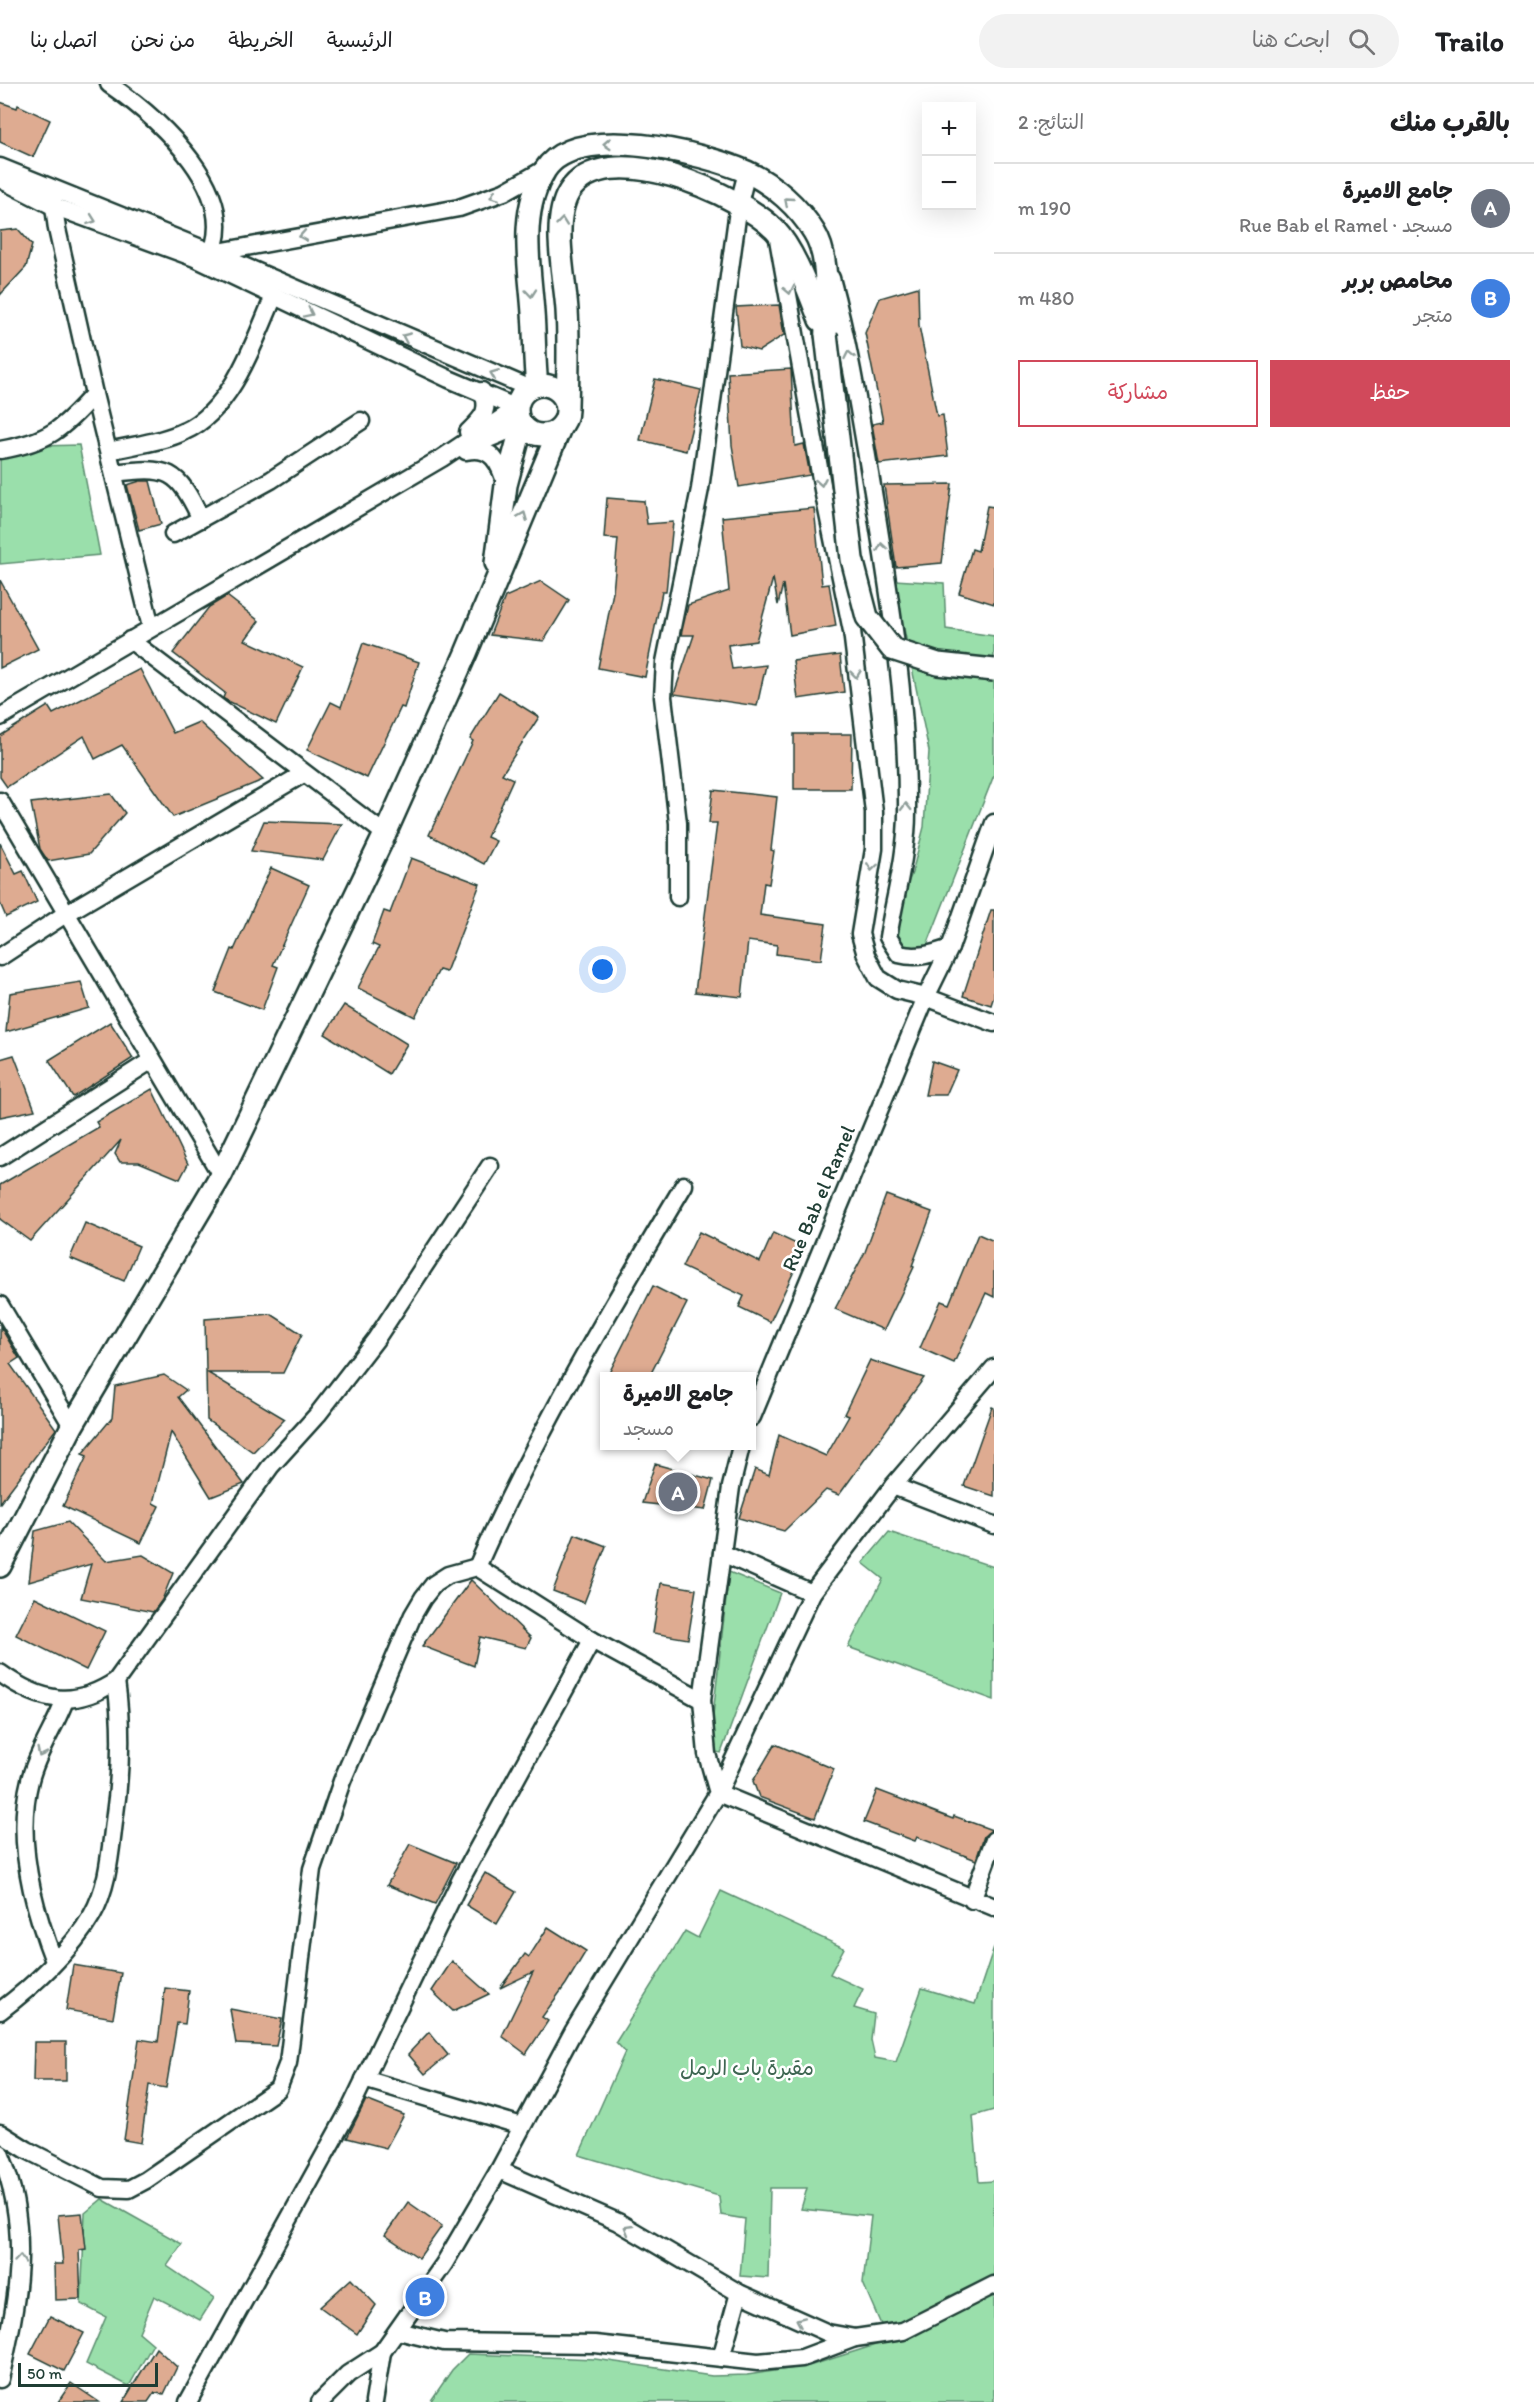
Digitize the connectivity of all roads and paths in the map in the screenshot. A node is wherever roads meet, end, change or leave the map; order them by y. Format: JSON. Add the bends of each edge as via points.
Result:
{"nodes":[{"id":1,"x":109,"y":84,"type":"edge"},
{"id":2,"x":0,"y":167,"type":"edge"},
{"id":3,"x":545,"y":169,"type":"junction"},
{"id":4,"x":747,"y":172,"type":"junction"},
{"id":5,"x":0,"y":179,"type":"edge"},
{"id":6,"x":52,"y":186,"type":"junction"},
{"id":7,"x":739,"y":203,"type":"junction"},
{"id":8,"x":54,"y":206,"type":"junction"},
{"id":9,"x":777,"y":232,"type":"junction"},
{"id":10,"x":822,"y":248,"type":"junction"},
{"id":11,"x":210,"y":258,"type":"junction"},
{"id":12,"x":274,"y":296,"type":"junction"},
{"id":13,"x":826,"y":334,"type":"junction"},
{"id":14,"x":533,"y":387,"type":"junction"},
{"id":15,"x":482,"y":392,"type":"junction"},
{"id":16,"x":94,"y":394,"type":"junction"},
{"id":17,"x":567,"y":406,"type":"junction"},
{"id":18,"x":520,"y":417,"type":"junction"},
{"id":19,"x":362,"y":421,"type":"dead end"},
{"id":20,"x":560,"y":428,"type":"junction"},
{"id":21,"x":0,"y":450,"type":"edge"},
{"id":22,"x":109,"y":451,"type":"junction"},
{"id":23,"x":442,"y":458,"type":"junction"},
{"id":24,"x":114,"y":473,"type":"junction"},
{"id":25,"x":506,"y":484,"type":"junction"},
{"id":26,"x":201,"y":519,"type":"junction"},
{"id":27,"x":173,"y":534,"type":"dead end"},
{"id":28,"x":493,"y":590,"type":"junction"},
{"id":29,"x":151,"y":627,"type":"junction"},
{"id":30,"x":129,"y":640,"type":"junction"},
{"id":31,"x":994,"y":670,"type":"edge"},
{"id":32,"x":0,"y":717,"type":"edge"},
{"id":33,"x":303,"y":774,"type":"junction"},
{"id":34,"x":0,"y":801,"type":"edge"},
{"id":35,"x":994,"y":824,"type":"edge"},
{"id":36,"x":385,"y":834,"type":"junction"},
{"id":37,"x":987,"y":870,"type":"edge"},
{"id":38,"x":678,"y":897,"type":"dead end"},
{"id":39,"x":67,"y":913,"type":"junction"},
{"id":40,"x":950,"y":948,"type":"junction"},
{"id":41,"x":0,"y":957,"type":"edge"},
{"id":42,"x":926,"y":997,"type":"junction"},
{"id":43,"x":994,"y":1023,"type":"edge"},
{"id":44,"x":152,"y":1060,"type":"junction"},
{"id":45,"x":0,"y":1157,"type":"edge"},
{"id":46,"x":490,"y":1166,"type":"dead end"},
{"id":47,"x":221,"y":1175,"type":"junction"},
{"id":48,"x":684,"y":1185,"type":"dead end"},
{"id":49,"x":0,"y":1305,"type":"edge"},
{"id":50,"x":994,"y":1368,"type":"edge"},
{"id":51,"x":756,"y":1407,"type":"edge"},
{"id":52,"x":72,"y":1426,"type":"junction"},
{"id":53,"x":740,"y":1450,"type":"edge"},
{"id":54,"x":893,"y":1486,"type":"junction"},
{"id":55,"x":994,"y":1525,"type":"edge"},
{"id":56,"x":722,"y":1553,"type":"junction"},
{"id":57,"x":0,"y":1566,"type":"edge"},
{"id":58,"x":477,"y":1567,"type":"junction"},
{"id":59,"x":812,"y":1593,"type":"junction"},
{"id":60,"x":592,"y":1640,"type":"junction"},
{"id":61,"x":0,"y":1673,"type":"edge"},
{"id":62,"x":116,"y":1681,"type":"junction"},
{"id":63,"x":64,"y":1700,"type":"junction"},
{"id":64,"x":702,"y":1700,"type":"junction"},
{"id":65,"x":718,"y":1793,"type":"junction"},
{"id":66,"x":994,"y":1840,"type":"edge"},
{"id":67,"x":972,"y":1900,"type":"junction"},
{"id":68,"x":994,"y":1907,"type":"edge"},
{"id":69,"x":54,"y":1961,"type":"junction"},
{"id":70,"x":0,"y":2011,"type":"edge"},
{"id":71,"x":364,"y":2079,"type":"junction"},
{"id":72,"x":522,"y":2126,"type":"junction"},
{"id":73,"x":0,"y":2133,"type":"edge"},
{"id":74,"x":0,"y":2153,"type":"edge"},
{"id":75,"x":499,"y":2170,"type":"junction"},
{"id":76,"x":994,"y":2285,"type":"edge"},
{"id":77,"x":739,"y":2293,"type":"junction"},
{"id":78,"x":398,"y":2331,"type":"junction"},
{"id":79,"x":855,"y":2338,"type":"junction"},
{"id":80,"x":382,"y":2352,"type":"junction"},
{"id":81,"x":721,"y":2358,"type":"junction"},
{"id":82,"x":0,"y":2379,"type":"edge"},
{"id":83,"x":188,"y":2402,"type":"edge"},
{"id":84,"x":320,"y":2402,"type":"edge"},
{"id":85,"x":374,"y":2402,"type":"edge"}],
"edges":[{"from":1,"to":11,"type":"street","via":[[194,162],[209,190],[219,229]]},
{"from":2,"to":6,"type":"street"},
{"from":4,"to":3,"type":"street","one_way":true,"via":[[675,149],[608,142],[572,150]]},
{"from":3,"to":11,"type":"street","one_way":true,"via":[[504,192],[459,208]]},
{"from":3,"to":14,"type":"street","one_way":true,"via":[[530,212],[526,239]]},
{"from":4,"to":7,"type":"street"},
{"from":10,"to":4,"type":"street","one_way":true,"via":[[801,212]]},
{"from":5,"to":8,"type":"street"},
{"from":6,"to":8,"type":"street"},
{"from":6,"to":11,"type":"street"},
{"from":7,"to":9,"type":"street"},
{"from":17,"to":7,"type":"street","one_way":true,"via":[[567,310],[561,217],[569,192],[596,173],[626,169],[666,172]]},
{"from":7,"to":38,"type":"street","via":[[700,489],[665,662],[663,697],[678,823]]},
{"from":8,"to":11,"type":"street","one_way":true},
{"from":8,"to":16,"type":"street"},
{"from":9,"to":13,"type":"street","via":[[804,280]]},
{"from":9,"to":42,"type":"street","one_way":true,"via":[[852,630],[874,812],[874,849],[860,934],[878,978],[897,990]]},
{"from":10,"to":13,"type":"street"},
{"from":40,"to":10,"type":"street","one_way":true,"via":[[912,957],[899,954],[888,937],[907,813],[892,605],[841,315]]},
{"from":11,"to":12,"type":"street"},
{"from":14,"to":11,"type":"street","one_way":true},
{"from":12,"to":15,"type":"street","one_way":true},
{"from":12,"to":22,"type":"street","via":[[248,356],[215,411],[185,432]]},
{"from":13,"to":31,"type":"street","bridge":true,"via":[[852,559],[867,617],[892,649],[938,664]]},
{"from":14,"to":17,"type":"street","via":[[553,387]]},
{"from":14,"to":18,"type":"street","via":[[519,400]]},
{"from":15,"to":18,"type":"street"},
{"from":15,"to":23,"type":"street","via":[[488,403],[486,414]]},
{"from":16,"to":21,"type":"street","via":[[71,420],[49,436],[29,445]]},
{"from":16,"to":22,"type":"street"},
{"from":17,"to":20,"type":"street"},
{"from":18,"to":20,"type":"street","via":[[536,434]]},
{"from":18,"to":23,"type":"street"},
{"from":18,"to":25,"type":"street"},
{"from":19,"to":26,"type":"street","via":[[271,480]]},
{"from":28,"to":20,"type":"street","one_way":true},
{"from":22,"to":24,"type":"street"},
{"from":23,"to":25,"type":"street","via":[[482,450],[497,460]]},
{"from":23,"to":29,"type":"street"},
{"from":24,"to":26,"type":"street","via":[[148,469],[175,475],[188,491]]},
{"from":24,"to":29,"type":"street"},
{"from":25,"to":28,"type":"street"},
{"from":26,"to":27,"type":"street"},
{"from":28,"to":36,"type":"street"},
{"from":29,"to":30,"type":"street"},
{"from":30,"to":32,"type":"street"},
{"from":30,"to":33,"type":"street"},
{"from":33,"to":36,"type":"street"},
{"from":33,"to":39,"type":"street"},
{"from":34,"to":39,"type":"street"},
{"from":35,"to":37,"type":"street","name":"Rue Bab el Ramel"},
{"from":36,"to":47,"type":"street"},
{"from":37,"to":40,"type":"street","name":"Rue Bab el Ramel"},
{"from":39,"to":41,"type":"street"},
{"from":39,"to":44,"type":"street"},
{"from":40,"to":42,"type":"street","name":"Rue Bab el Ramel"},
{"from":42,"to":43,"type":"street"},
{"from":42,"to":51,"type":"street","name":"Rue Bab el Ramel"},
{"from":44,"to":45,"type":"street"},
{"from":44,"to":47,"type":"street"},
{"from":46,"to":62,"type":"street","via":[[376,1340],[270,1467]]},
{"from":47,"to":52,"type":"street"},
{"from":48,"to":58,"type":"street","via":[[516,1480]]},
{"from":49,"to":52,"type":"street"},
{"from":50,"to":54,"type":"street"},
{"from":52,"to":57,"type":"street"},
{"from":53,"to":56,"type":"street"},
{"from":54,"to":55,"type":"street"},
{"from":54,"to":59,"type":"street"},
{"from":56,"to":59,"type":"street"},
{"from":56,"to":64,"type":"street"},
{"from":58,"to":60,"type":"street"},
{"from":58,"to":73,"type":"street","via":[[448,1575],[423,1598],[342,1781],[312,1869],[288,2063],[278,2088],[129,2189],[102,2188]]},
{"from":59,"to":65,"type":"street"},
{"from":60,"to":64,"type":"street"},
{"from":60,"to":71,"type":"street","via":[[461,1879]]},
{"from":61,"to":63,"type":"street","via":[[35,1693]]},
{"from":62,"to":63,"type":"street","via":[[98,1693]]},
{"from":62,"to":69,"type":"street","via":[[122,1734],[110,1860],[93,1915]]},
{"from":63,"to":69,"type":"street","one_way":true,"via":[[30,1780],[26,1817],[32,1895]]},
{"from":64,"to":65,"type":"street","via":[[707,1754]]},
{"from":65,"to":67,"type":"street"},
{"from":65,"to":72,"type":"street","via":[[573,2032]]},
{"from":66,"to":67,"type":"street"},
{"from":67,"to":68,"type":"street"},
{"from":69,"to":70,"type":"street"},
{"from":71,"to":72,"type":"street"},
{"from":71,"to":83,"type":"street"},
{"from":72,"to":75,"type":"street"},
{"from":82,"to":74,"type":"street","one_way":true,"via":[[21,2247],[12,2181]]},
{"from":77,"to":75,"type":"street","one_way":true,"via":[[618,2222]]},
{"from":75,"to":78,"type":"street","via":[[444,2264]]},
{"from":76,"to":79,"type":"street","via":[[903,2331]]},
{"from":79,"to":77,"type":"street","one_way":true,"via":[[828,2334]]},
{"from":77,"to":81,"type":"street"},
{"from":78,"to":80,"type":"street"},
{"from":78,"to":81,"type":"street","via":[[444,2342],[595,2344]]},
{"from":79,"to":81,"type":"street","via":[[802,2358],[758,2362]]},
{"from":80,"to":84,"type":"street","via":[[348,2374]]},
{"from":80,"to":85,"type":"street"}]}
